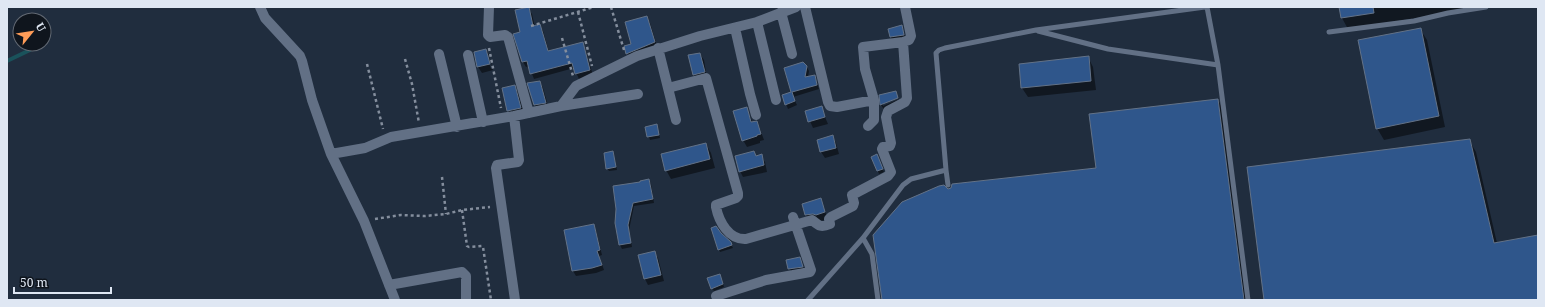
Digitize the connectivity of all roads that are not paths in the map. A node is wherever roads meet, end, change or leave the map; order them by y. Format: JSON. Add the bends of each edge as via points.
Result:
{"nodes":[{"id":1,"x":260,"y":7,"type":"edge"},
{"id":2,"x":489,"y":7,"type":"edge"},
{"id":3,"x":796,"y":7,"type":"edge"},
{"id":4,"x":805,"y":7,"type":"edge"},
{"id":5,"x":905,"y":7,"type":"edge"},
{"id":6,"x":1206,"y":7,"type":"edge"},
{"id":7,"x":1486,"y":7,"type":"edge"},
{"id":8,"x":781,"y":12,"type":"junction"},
{"id":9,"x":757,"y":22,"type":"junction"},
{"id":10,"x":735,"y":28,"type":"junction"},
{"id":11,"x":1036,"y":30,"type":"junction"},
{"id":12,"x":1329,"y":32,"type":"dead end"},
{"id":13,"x":903,"y":42,"type":"junction"},
{"id":14,"x":658,"y":48,"type":"junction"},
{"id":15,"x":439,"y":54,"type":"dead end"},
{"id":16,"x":792,"y":54,"type":"dead end"},
{"id":17,"x":468,"y":55,"type":"dead end"},
{"id":18,"x":1218,"y":65,"type":"junction"},
{"id":19,"x":668,"y":88,"type":"junction"},
{"id":20,"x":638,"y":94,"type":"dead end"},
{"id":21,"x":776,"y":100,"type":"dead end"},
{"id":22,"x":874,"y":100,"type":"junction"},
{"id":23,"x":561,"y":106,"type":"junction"},
{"id":24,"x":529,"y":113,"type":"junction"},
{"id":25,"x":756,"y":115,"type":"dead end"},
{"id":26,"x":514,"y":116,"type":"junction"},
{"id":27,"x":676,"y":120,"type":"dead end"},
{"id":28,"x":483,"y":122,"type":"junction"},
{"id":29,"x":868,"y":126,"type":"dead end"},
{"id":30,"x":457,"y":127,"type":"junction"},
{"id":31,"x":331,"y":154,"type":"junction"},
{"id":32,"x":946,"y":170,"type":"junction"},
{"id":33,"x":948,"y":185,"type":"dead end"},
{"id":34,"x":794,"y":221,"type":"junction"},
{"id":35,"x":863,"y":238,"type":"junction"},
{"id":36,"x":390,"y":285,"type":"junction"},
{"id":37,"x":716,"y":296,"type":"dead end"},
{"id":38,"x":395,"y":300,"type":"edge"},
{"id":39,"x":466,"y":300,"type":"edge"},
{"id":40,"x":515,"y":300,"type":"edge"},
{"id":41,"x":808,"y":300,"type":"edge"},
{"id":42,"x":878,"y":300,"type":"edge"},
{"id":43,"x":1248,"y":300,"type":"edge"}],
"edges":[{"from":1,"to":31,"type":"street","via":[[265,18],[300,56]]},
{"from":2,"to":24,"type":"street","via":[[488,35],[508,37]]},
{"from":3,"to":8,"type":"street"},
{"from":4,"to":22,"type":"street","via":[[830,106]]},
{"from":5,"to":13,"type":"street","via":[[911,36]]},
{"from":6,"to":11,"type":"lane"},
{"from":6,"to":18,"type":"lane"},
{"from":7,"to":12,"type":"lane","via":[[1414,21]]},
{"from":8,"to":9,"type":"street"},
{"from":8,"to":16,"type":"street"},
{"from":9,"to":10,"type":"street"},
{"from":9,"to":21,"type":"street"},
{"from":10,"to":14,"type":"street"},
{"from":10,"to":25,"type":"street"},
{"from":11,"to":18,"type":"lane","via":[[1108,49]]},
{"from":11,"to":32,"type":"lane","via":[[945,48],[936,53]]},
{"from":13,"to":22,"type":"street","via":[[864,47],[865,69]]},
{"from":13,"to":34,"type":"street","via":[[907,98],[905,102],[888,111],[886,117],[891,143],[882,149],[890,174],[852,195],[854,204],[831,217],[830,224],[824,227],[820,227],[812,220]]},
{"from":14,"to":19,"type":"street"},
{"from":14,"to":23,"type":"street","via":[[627,60],[576,86]]},
{"from":15,"to":30,"type":"street"},
{"from":17,"to":28,"type":"street"},
{"from":18,"to":43,"type":"lane"},
{"from":19,"to":27,"type":"street"},
{"from":19,"to":34,"type":"street","via":[[706,78],[738,192],[736,198],[716,205],[728,232],[739,240],[746,239]]},
{"from":20,"to":23,"type":"street"},
{"from":22,"to":29,"type":"street","via":[[874,120]]},
{"from":23,"to":24,"type":"street"},
{"from":24,"to":26,"type":"street"},
{"from":26,"to":28,"type":"street"},
{"from":26,"to":40,"type":"street","via":[[519,160],[497,165],[496,168]]},
{"from":28,"to":30,"type":"street"},
{"from":30,"to":31,"type":"street","via":[[421,131],[385,139],[365,148]]},
{"from":31,"to":36,"type":"street","via":[[364,221]]},
{"from":32,"to":33,"type":"lane"},
{"from":32,"to":35,"type":"lane","via":[[911,179],[903,185]]},
{"from":34,"to":37,"type":"street","via":[[809,273],[766,280]]},
{"from":35,"to":41,"type":"lane"},
{"from":35,"to":42,"type":"lane","via":[[872,254]]},
{"from":36,"to":38,"type":"street"},
{"from":36,"to":39,"type":"street","via":[[462,272],[466,276]]}]}
